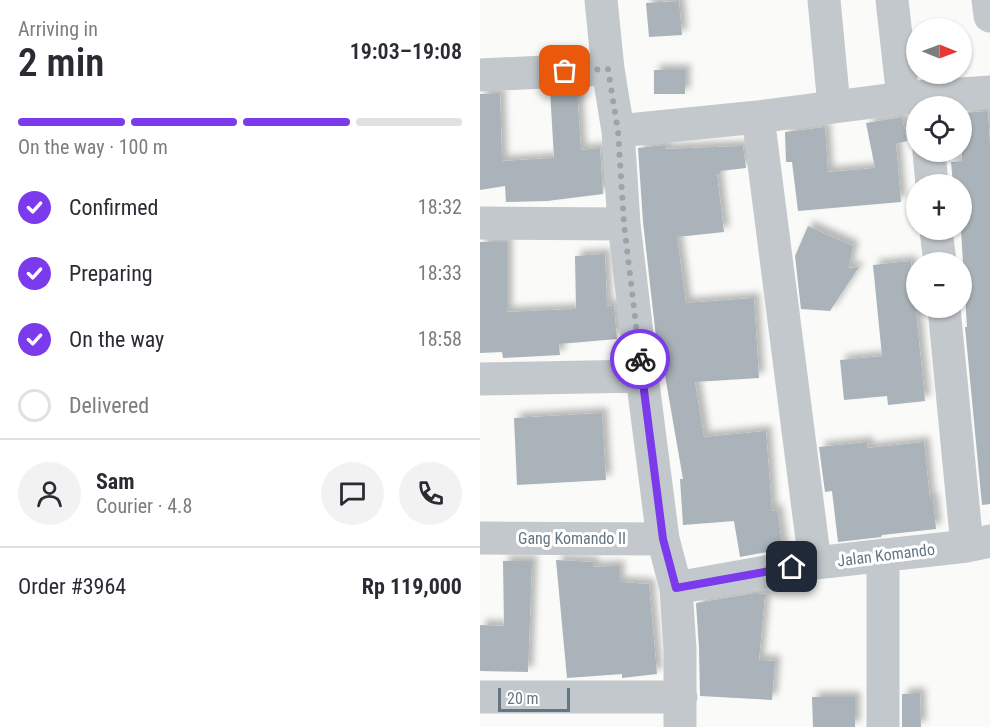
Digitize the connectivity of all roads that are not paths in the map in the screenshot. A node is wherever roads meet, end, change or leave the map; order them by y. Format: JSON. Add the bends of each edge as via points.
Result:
{"nodes":[{"id":1,"x":601,"y":0,"type":"edge"},
{"id":2,"x":824,"y":0,"type":"edge"},
{"id":3,"x":892,"y":0,"type":"edge"},
{"id":4,"x":988,"y":0,"type":"edge"},
{"id":5,"x":990,"y":16,"type":"edge"},
{"id":6,"x":608,"y":69,"type":"junction"},
{"id":7,"x":480,"y":75,"type":"edge"},
{"id":8,"x":990,"y":92,"type":"edge"},
{"id":9,"x":916,"y":96,"type":"edge"},
{"id":10,"x":954,"y":96,"type":"edge"},
{"id":11,"x":906,"y":101,"type":"edge"},
{"id":12,"x":834,"y":106,"type":"junction"},
{"id":13,"x":758,"y":117,"type":"junction"},
{"id":14,"x":618,"y":131,"type":"junction"},
{"id":15,"x":480,"y":223,"type":"edge"},
{"id":16,"x":624,"y":224,"type":"junction"},
{"id":17,"x":945,"y":318,"type":"edge"},
{"id":18,"x":642,"y":376,"type":"junction"},
{"id":19,"x":480,"y":379,"type":"edge"},
{"id":20,"x":480,"y":538,"type":"edge"},
{"id":21,"x":663,"y":539,"type":"junction"},
{"id":22,"x":979,"y":543,"type":"edge"},
{"id":23,"x":883,"y":555,"type":"junction"},
{"id":24,"x":815,"y":563,"type":"junction"},
{"id":25,"x":676,"y":588,"type":"junction"},
{"id":26,"x":480,"y":697,"type":"edge"},
{"id":27,"x":681,"y":712,"type":"edge"},
{"id":28,"x":883,"y":727,"type":"edge"}],
"edges":[{"from":1,"to":6,"type":"street"},
{"from":2,"to":12,"type":"street"},
{"from":3,"to":9,"type":"street"},
{"from":4,"to":5,"type":"street"},
{"from":6,"to":7,"type":"street"},
{"from":6,"to":14,"type":"street"},
{"from":8,"to":10,"type":"street"},
{"from":11,"to":12,"type":"street"},
{"from":12,"to":13,"type":"street"},
{"from":13,"to":14,"type":"street"},
{"from":13,"to":24,"type":"street"},
{"from":14,"to":16,"type":"street"},
{"from":15,"to":16,"type":"street"},
{"from":16,"to":18,"type":"street"},
{"from":17,"to":22,"type":"street"},
{"from":18,"to":19,"type":"street"},
{"from":18,"to":21,"type":"street"},
{"from":20,"to":21,"type":"street","name":"Gang Komando II"},
{"from":21,"to":25,"type":"street"},
{"from":22,"to":23,"type":"street","name":"Jalan Komando"},
{"from":23,"to":24,"type":"street","name":"Jalan Komando"},
{"from":23,"to":28,"type":"street"},
{"from":24,"to":25,"type":"street","name":"Jalan Komando"},
{"from":25,"to":27,"type":"street"},
{"from":26,"to":27,"type":"street"}]}
